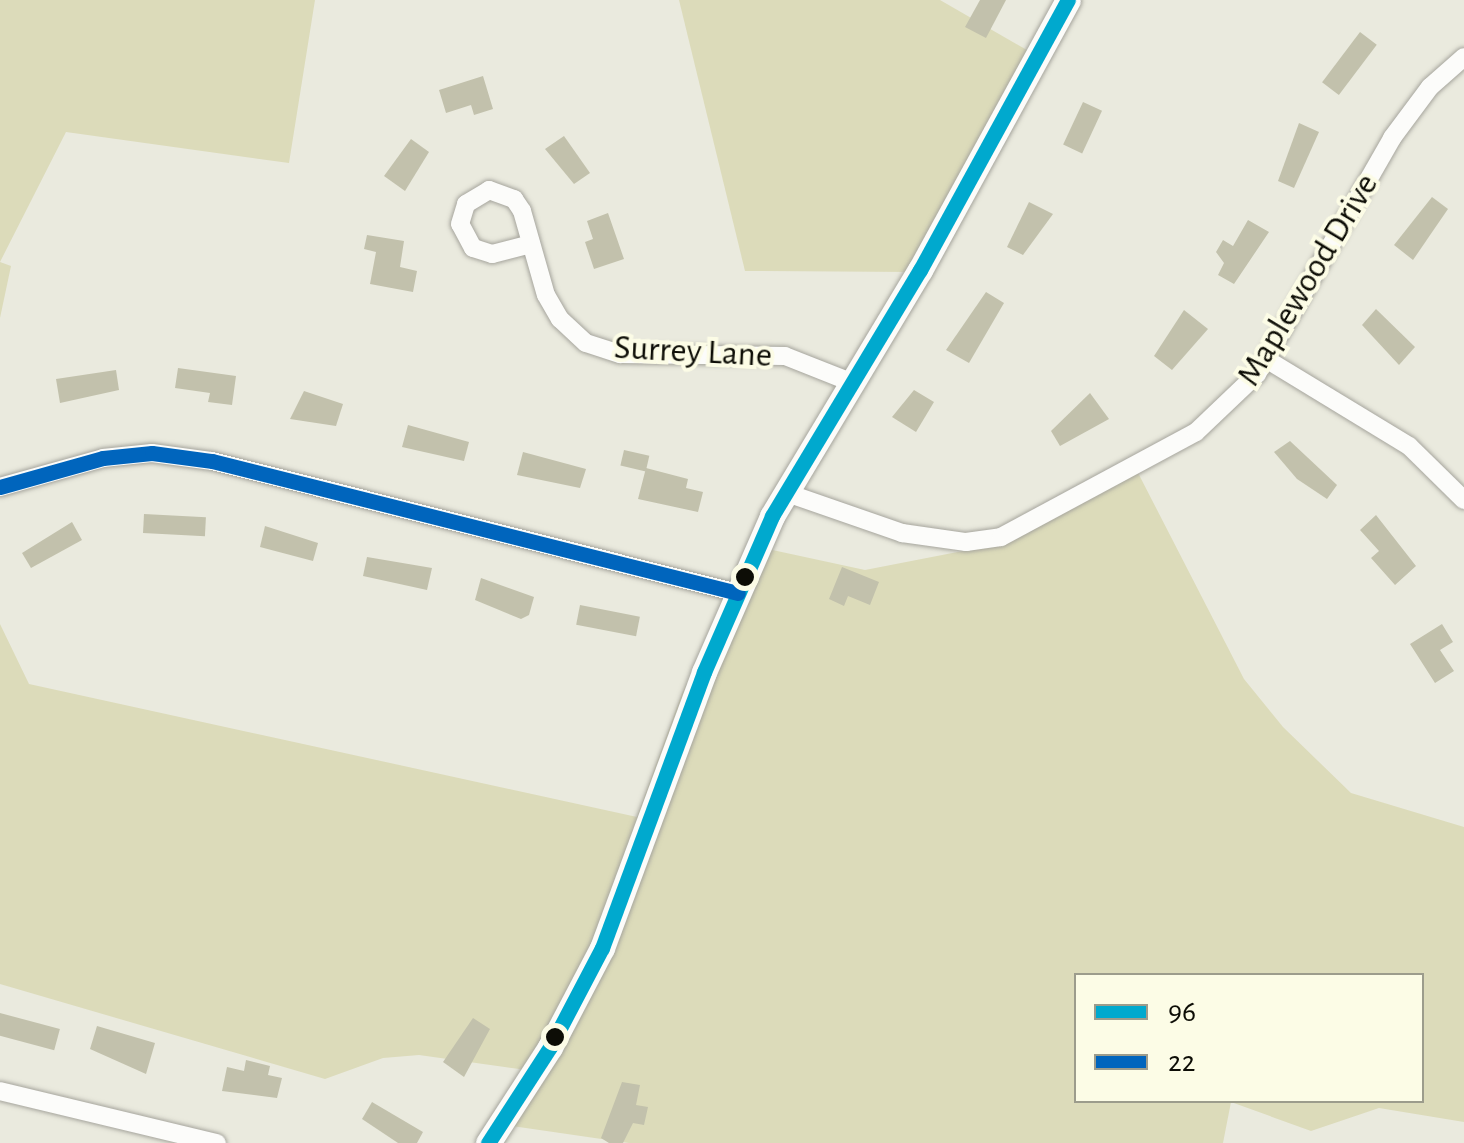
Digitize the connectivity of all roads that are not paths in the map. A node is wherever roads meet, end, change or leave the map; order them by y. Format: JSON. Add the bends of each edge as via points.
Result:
{"nodes":[{"id":1,"x":1068,"y":0,"type":"edge"},
{"id":2,"x":1464,"y":58,"type":"edge"},
{"id":3,"x":531,"y":244,"type":"dead end"},
{"id":4,"x":1266,"y":359,"type":"junction"},
{"id":5,"x":852,"y":382,"type":"junction"},
{"id":6,"x":0,"y":487,"type":"edge"},
{"id":7,"x":787,"y":493,"type":"junction"},
{"id":8,"x":1464,"y":500,"type":"edge"},
{"id":9,"x":738,"y":594,"type":"junction"},
{"id":10,"x":0,"y":1091,"type":"edge"},
{"id":11,"x":217,"y":1143,"type":"edge"},
{"id":12,"x":488,"y":1143,"type":"edge"}],
"edges":[{"from":1,"to":5,"type":"main road"},
{"from":2,"to":4,"type":"street","name":"Maplewood Drive","via":[[1430,87],[1392,138]]},
{"from":3,"to":5,"type":"street","name":"Surrey Lane","via":[[560,319],[602,350],[785,356]]},
{"from":4,"to":7,"type":"street","name":"Maplewood Drive","via":[[1241,395],[1196,432],[1001,537],[930,540]]},
{"from":4,"to":8,"type":"street","via":[[1409,446]]},
{"from":5,"to":7,"type":"main road"},
{"from":6,"to":9,"type":"street","via":[[103,458],[152,453],[212,461]]},
{"from":7,"to":9,"type":"main road"},
{"from":9,"to":12,"type":"main road","via":[[602,948],[550,1047]]},
{"from":10,"to":11,"type":"street"}]}
